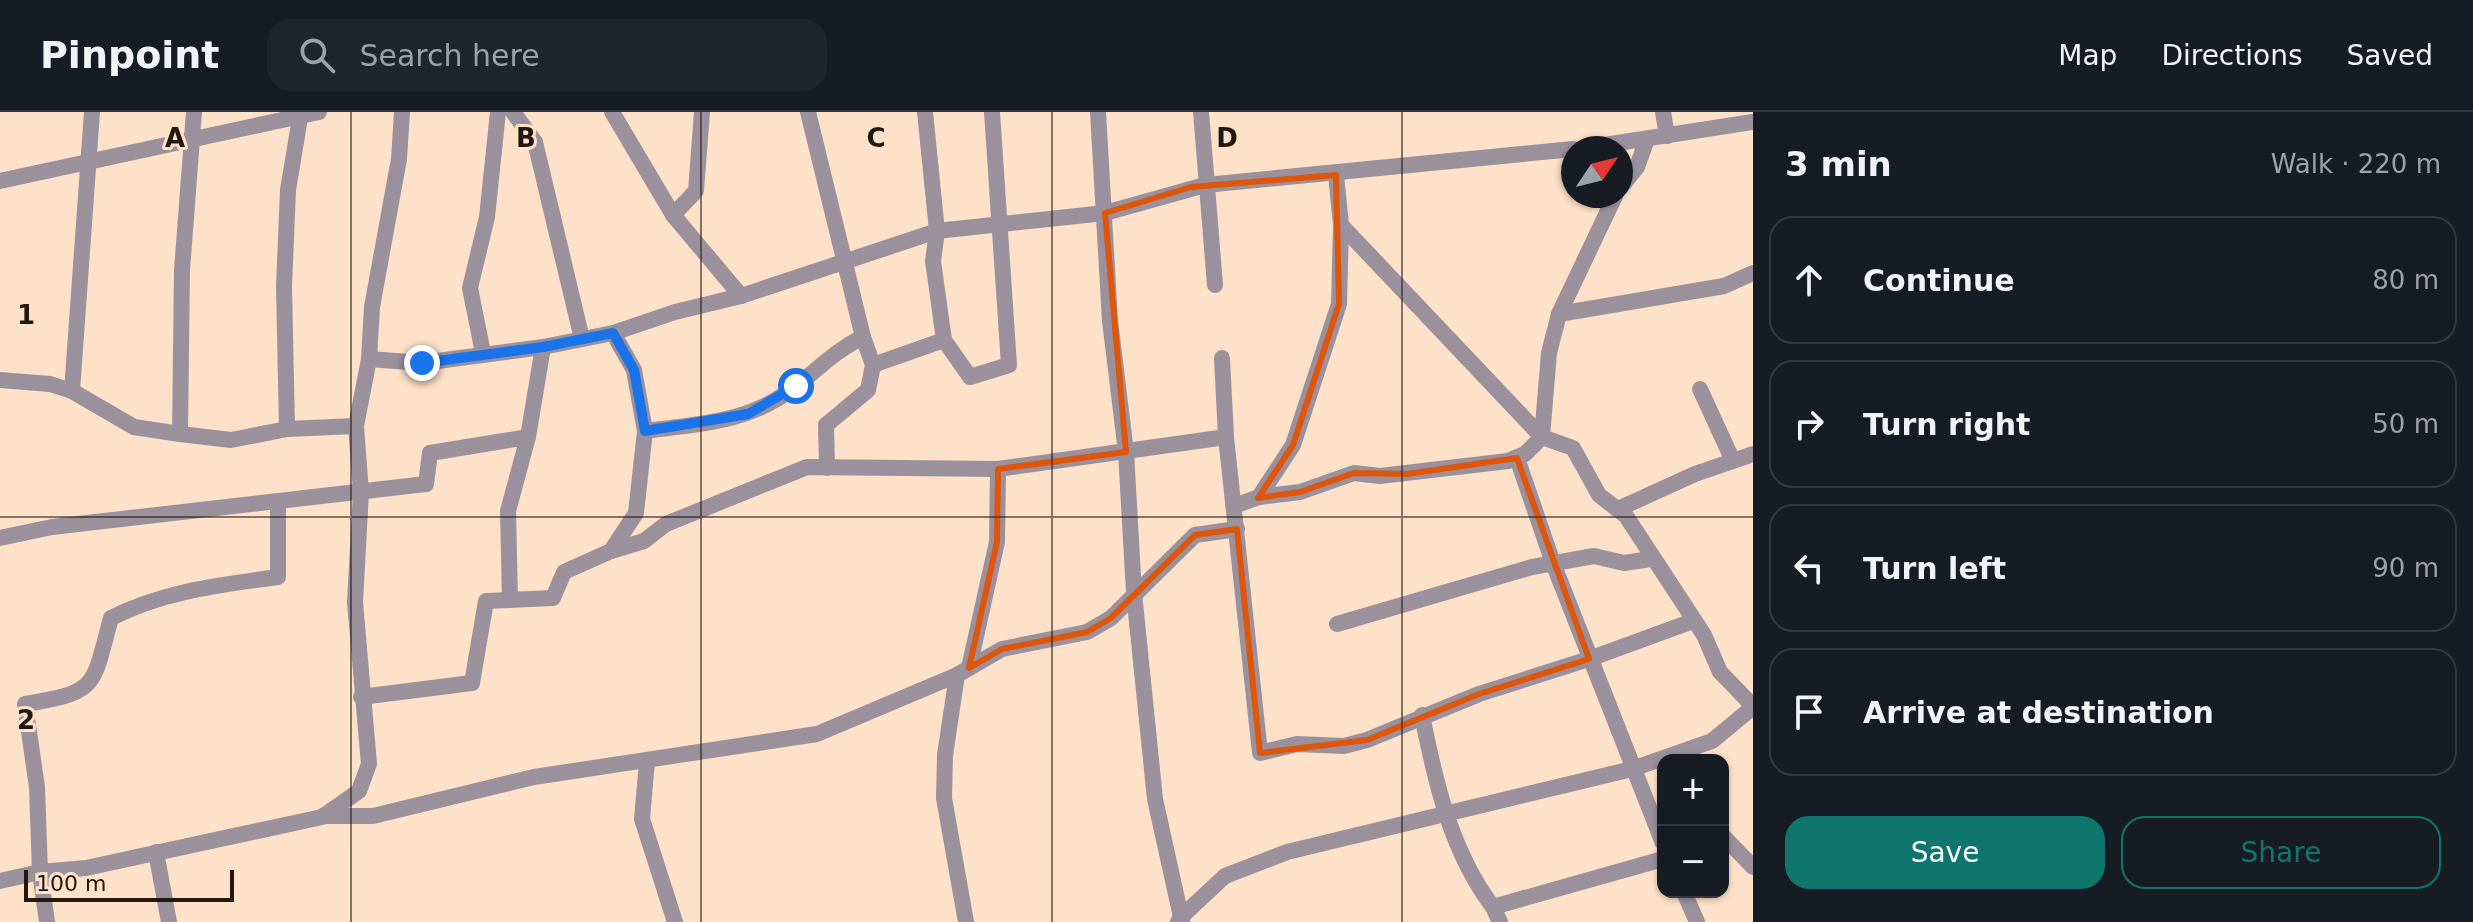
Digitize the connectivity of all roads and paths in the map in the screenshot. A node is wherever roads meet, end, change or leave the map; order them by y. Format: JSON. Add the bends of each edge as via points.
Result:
{"nodes":[{"id":1,"x":92,"y":112,"type":"edge"},
{"id":2,"x":194,"y":112,"type":"edge"},
{"id":3,"x":319,"y":112,"type":"edge"},
{"id":4,"x":402,"y":112,"type":"edge"},
{"id":5,"x":498,"y":112,"type":"edge"},
{"id":6,"x":513,"y":112,"type":"edge"},
{"id":7,"x":612,"y":112,"type":"edge"},
{"id":8,"x":702,"y":112,"type":"edge"},
{"id":9,"x":808,"y":112,"type":"edge"},
{"id":10,"x":925,"y":112,"type":"edge"},
{"id":11,"x":992,"y":112,"type":"edge"},
{"id":12,"x":1098,"y":112,"type":"edge"},
{"id":13,"x":1201,"y":112,"type":"edge"},
{"id":14,"x":1663,"y":112,"type":"edge"},
{"id":15,"x":301,"y":114,"type":"edge"},
{"id":16,"x":1753,"y":122,"type":"edge"},
{"id":17,"x":1667,"y":136,"type":"junction"},
{"id":18,"x":1647,"y":139,"type":"junction"},
{"id":19,"x":192,"y":140,"type":"junction"},
{"id":20,"x":1633,"y":141,"type":"edge"},
{"id":21,"x":1561,"y":150,"type":"edge"},
{"id":22,"x":90,"y":163,"type":"junction"},
{"id":23,"x":1633,"y":172,"type":"edge"},
{"id":24,"x":1336,"y":175,"type":"junction"},
{"id":25,"x":0,"y":181,"type":"edge"},
{"id":26,"x":1205,"y":185,"type":"junction"},
{"id":27,"x":1609,"y":208,"type":"edge"},
{"id":28,"x":1105,"y":213,"type":"junction"},
{"id":29,"x":673,"y":215,"type":"junction"},
{"id":30,"x":1341,"y":225,"type":"junction"},
{"id":31,"x":999,"y":226,"type":"junction"},
{"id":32,"x":937,"y":231,"type":"junction"},
{"id":33,"x":846,"y":263,"type":"junction"},
{"id":34,"x":1753,"y":273,"type":"edge"},
{"id":35,"x":1215,"y":285,"type":"dead end"},
{"id":36,"x":741,"y":296,"type":"junction"},
{"id":37,"x":1559,"y":314,"type":"junction"},
{"id":38,"x":613,"y":333,"type":"junction"},
{"id":39,"x":863,"y":337,"type":"junction"},
{"id":40,"x":582,"y":339,"type":"junction"},
{"id":41,"x":944,"y":340,"type":"junction"},
{"id":42,"x":543,"y":347,"type":"junction"},
{"id":43,"x":483,"y":353,"type":"junction"},
{"id":44,"x":1222,"y":358,"type":"dead end"},
{"id":45,"x":369,"y":359,"type":"junction"},
{"id":46,"x":873,"y":365,"type":"junction"},
{"id":47,"x":0,"y":380,"type":"edge"},
{"id":48,"x":1700,"y":389,"type":"dead end"},
{"id":49,"x":72,"y":391,"type":"junction"},
{"id":50,"x":356,"y":426,"type":"junction"},
{"id":51,"x":287,"y":429,"type":"junction"},
{"id":52,"x":645,"y":431,"type":"junction"},
{"id":53,"x":180,"y":434,"type":"junction"},
{"id":54,"x":528,"y":437,"type":"junction"},
{"id":55,"x":1226,"y":437,"type":"junction"},
{"id":56,"x":1542,"y":437,"type":"junction"},
{"id":57,"x":1126,"y":452,"type":"junction"},
{"id":58,"x":1753,"y":454,"type":"edge"},
{"id":59,"x":1517,"y":458,"type":"junction"},
{"id":60,"x":1733,"y":461,"type":"junction"},
{"id":61,"x":827,"y":468,"type":"junction"},
{"id":62,"x":998,"y":469,"type":"junction"},
{"id":63,"x":361,"y":492,"type":"junction"},
{"id":64,"x":1259,"y":497,"type":"junction"},
{"id":65,"x":278,"y":503,"type":"junction"},
{"id":66,"x":1234,"y":506,"type":"junction"},
{"id":67,"x":1618,"y":509,"type":"junction"},
{"id":68,"x":1237,"y":529,"type":"junction"},
{"id":69,"x":0,"y":538,"type":"edge"},
{"id":70,"x":611,"y":551,"type":"junction"},
{"id":71,"x":1651,"y":559,"type":"junction"},
{"id":72,"x":1553,"y":563,"type":"junction"},
{"id":73,"x":1134,"y":593,"type":"junction"},
{"id":74,"x":510,"y":600,"type":"junction"},
{"id":75,"x":1693,"y":621,"type":"junction"},
{"id":76,"x":1337,"y":624,"type":"dead end"},
{"id":77,"x":1589,"y":659,"type":"junction"},
{"id":78,"x":963,"y":672,"type":"junction"},
{"id":79,"x":361,"y":697,"type":"junction"},
{"id":80,"x":1750,"y":698,"type":"edge"},
{"id":81,"x":1422,"y":715,"type":"junction"},
{"id":82,"x":647,"y":761,"type":"junction"},
{"id":83,"x":1632,"y":769,"type":"junction"},
{"id":84,"x":1446,"y":811,"type":"junction"},
{"id":85,"x":322,"y":817,"type":"junction"},
{"id":86,"x":1657,"y":829,"type":"edge"},
{"id":87,"x":1729,"y":842,"type":"edge"},
{"id":88,"x":156,"y":852,"type":"junction"},
{"id":89,"x":1657,"y":861,"type":"edge"},
{"id":90,"x":1753,"y":867,"type":"edge"},
{"id":91,"x":40,"y":872,"type":"junction"},
{"id":92,"x":0,"y":881,"type":"edge"},
{"id":93,"x":1687,"y":898,"type":"edge"},
{"id":94,"x":1496,"y":914,"type":"edge"},
{"id":95,"x":1180,"y":920,"type":"edge"},
{"id":96,"x":47,"y":922,"type":"edge"},
{"id":97,"x":169,"y":922,"type":"edge"},
{"id":98,"x":675,"y":922,"type":"edge"},
{"id":99,"x":966,"y":922,"type":"edge"},
{"id":100,"x":1697,"y":922,"type":"edge"}],
"edges":[{"from":1,"to":22,"type":"street"},
{"from":2,"to":19,"type":"street"},
{"from":3,"to":15,"type":"street"},
{"from":4,"to":45,"type":"street"},
{"from":5,"to":43,"type":"street","via":[[487,217],[470,288]]},
{"from":6,"to":40,"type":"street","via":[[535,142]]},
{"from":7,"to":29,"type":"street"},
{"from":8,"to":29,"type":"street","via":[[696,191]]},
{"from":9,"to":33,"type":"street"},
{"from":10,"to":32,"type":"street"},
{"from":11,"to":31,"type":"street"},
{"from":12,"to":28,"type":"street"},
{"from":13,"to":26,"type":"street"},
{"from":14,"to":17,"type":"street"},
{"from":15,"to":19,"type":"street"},
{"from":15,"to":51,"type":"street","via":[[288,190],[285,254]]},
{"from":16,"to":17,"type":"street"},
{"from":17,"to":18,"type":"street"},
{"from":18,"to":20,"type":"street"},
{"from":18,"to":23,"type":"street"},
{"from":19,"to":22,"type":"street"},
{"from":19,"to":53,"type":"street","via":[[182,270]]},
{"from":21,"to":24,"type":"street"},
{"from":22,"to":25,"type":"street"},
{"from":22,"to":49,"type":"street"},
{"from":24,"to":26,"type":"street"},
{"from":24,"to":30,"type":"street"},
{"from":26,"to":28,"type":"street"},
{"from":26,"to":35,"type":"street"},
{"from":27,"to":37,"type":"street"},
{"from":28,"to":31,"type":"street"},
{"from":28,"to":57,"type":"street","via":[[1110,321]]},
{"from":29,"to":36,"type":"street"},
{"from":30,"to":56,"type":"street"},
{"from":30,"to":64,"type":"street","via":[[1339,304],[1293,445]]},
{"from":31,"to":32,"type":"street"},
{"from":31,"to":41,"type":"street","via":[[1009,365],[970,377]]},
{"from":32,"to":33,"type":"street"},
{"from":32,"to":41,"type":"street","via":[[933,261]]},
{"from":33,"to":36,"type":"street"},
{"from":33,"to":39,"type":"street"},
{"from":34,"to":37,"type":"street","via":[[1724,286]]},
{"from":36,"to":38,"type":"street"},
{"from":37,"to":56,"type":"street","via":[[1549,353]]},
{"from":38,"to":40,"type":"street"},
{"from":38,"to":52,"type":"street","via":[[634,370]]},
{"from":39,"to":46,"type":"street"},
{"from":39,"to":52,"type":"street","via":[[748,414]]},
{"from":40,"to":42,"type":"street"},
{"from":41,"to":46,"type":"street"},
{"from":42,"to":43,"type":"street"},
{"from":42,"to":54,"type":"street"},
{"from":43,"to":45,"type":"street","via":[[422,363]]},
{"from":44,"to":55,"type":"street"},
{"from":45,"to":50,"type":"street"},
{"from":46,"to":61,"type":"street","via":[[868,390],[826,425]]},
{"from":47,"to":49,"type":"street"},
{"from":48,"to":60,"type":"street"},
{"from":49,"to":53,"type":"street","via":[[134,427]]},
{"from":50,"to":51,"type":"street"},
{"from":50,"to":63,"type":"street"},
{"from":51,"to":53,"type":"street","via":[[231,440]]},
{"from":52,"to":70,"type":"street","via":[[636,513]]},
{"from":54,"to":63,"type":"street","via":[[430,453],[426,484]]},
{"from":54,"to":74,"type":"street","via":[[508,511]]},
{"from":55,"to":57,"type":"street"},
{"from":55,"to":66,"type":"street"},
{"from":56,"to":59,"type":"street"},
{"from":56,"to":67,"type":"street","via":[[1573,448],[1599,495]]},
{"from":57,"to":62,"type":"street"},
{"from":57,"to":73,"type":"street"},
{"from":58,"to":60,"type":"street"},
{"from":59,"to":64,"type":"street","via":[[1407,474],[1354,473],[1300,492]]},
{"from":59,"to":72,"type":"street"},
{"from":60,"to":67,"type":"street"},
{"from":61,"to":62,"type":"street"},
{"from":61,"to":70,"type":"street","via":[[807,467]]},
{"from":62,"to":78,"type":"street","via":[[997,542]]},
{"from":63,"to":65,"type":"street"},
{"from":63,"to":79,"type":"street","via":[[355,602]]},
{"from":64,"to":66,"type":"street"},
{"from":65,"to":69,"type":"street"},
{"from":65,"to":91,"type":"street","via":[[278,577],[192,589],[138,604],[111,618],[94,679],[72,697],[25,704],[37,787]]},
{"from":66,"to":68,"type":"street"},
{"from":67,"to":71,"type":"street"},
{"from":68,"to":73,"type":"street","via":[[1195,535]]},
{"from":68,"to":81,"type":"street","via":[[1260,753],[1297,744],[1344,746]]},
{"from":70,"to":74,"type":"street","via":[[564,572],[553,598]]},
{"from":71,"to":72,"type":"street","via":[[1624,563],[1594,556]]},
{"from":71,"to":75,"type":"street"},
{"from":72,"to":76,"type":"street"},
{"from":72,"to":77,"type":"street"},
{"from":73,"to":78,"type":"street","via":[[1111,618],[1087,632],[1002,649]]},
{"from":73,"to":95,"type":"street","via":[[1155,799]]},
{"from":74,"to":79,"type":"street","via":[[486,601],[472,683]]},
{"from":75,"to":77,"type":"street"},
{"from":75,"to":80,"type":"street","via":[[1720,672]]},
{"from":77,"to":81,"type":"street"},
{"from":77,"to":83,"type":"street"},
{"from":78,"to":82,"type":"street","via":[[817,734]]},
{"from":78,"to":99,"type":"street","via":[[945,755],[944,798]]},
{"from":79,"to":85,"type":"street","via":[[369,764],[359,791]]},
{"from":80,"to":83,"type":"street","via":[[1712,741]]},
{"from":81,"to":84,"type":"street"},
{"from":82,"to":85,"type":"street","via":[[534,777],[373,816]]},
{"from":82,"to":98,"type":"street","via":[[642,819]]},
{"from":83,"to":84,"type":"street"},
{"from":83,"to":86,"type":"street"},
{"from":84,"to":94,"type":"street","via":[[1478,887]]},
{"from":84,"to":95,"type":"street","via":[[1287,852],[1225,876]]},
{"from":85,"to":88,"type":"street"},
{"from":87,"to":90,"type":"street"},
{"from":88,"to":91,"type":"street"},
{"from":88,"to":97,"type":"street"},
{"from":89,"to":94,"type":"street"},
{"from":91,"to":92,"type":"street"},
{"from":91,"to":96,"type":"street"},
{"from":93,"to":100,"type":"street"}]}
